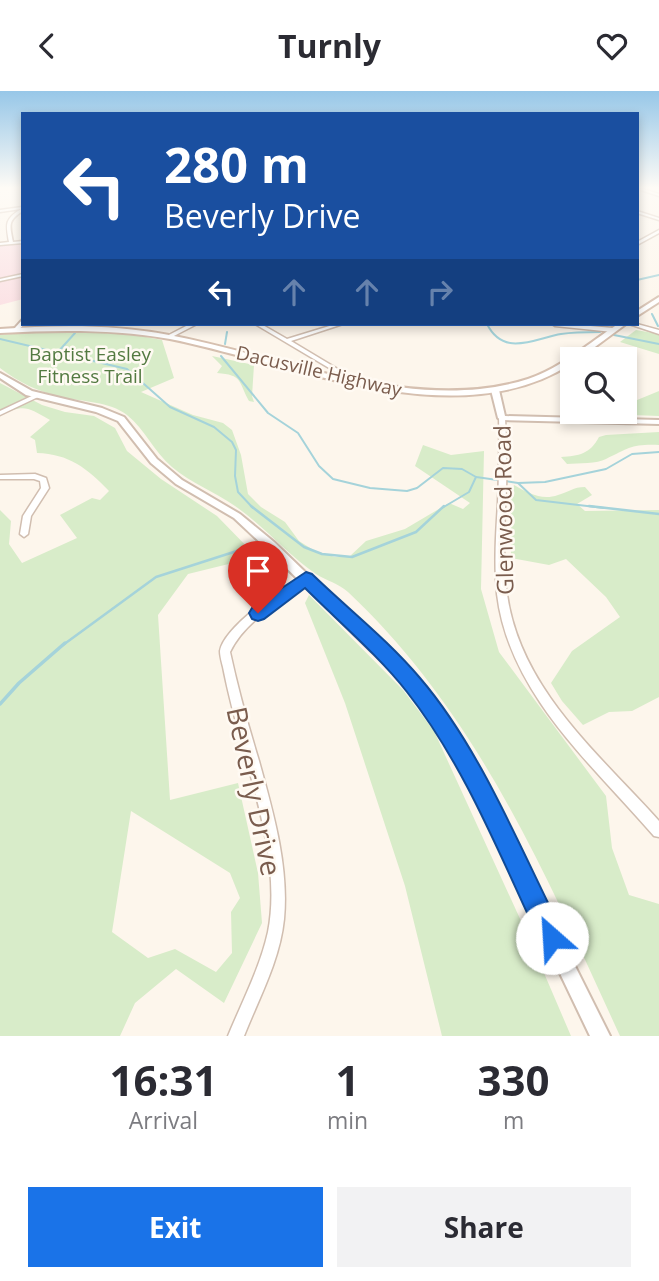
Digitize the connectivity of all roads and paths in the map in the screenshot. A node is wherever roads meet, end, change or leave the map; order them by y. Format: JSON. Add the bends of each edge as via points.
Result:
{"nodes":[{"id":1,"x":10,"y":233,"type":"edge"},
{"id":2,"x":658,"y":233,"type":"edge"},
{"id":3,"x":21,"y":242,"type":"edge"},
{"id":4,"x":11,"y":243,"type":"junction"},
{"id":5,"x":0,"y":244,"type":"edge"},
{"id":6,"x":639,"y":245,"type":"edge"},
{"id":7,"x":21,"y":275,"type":"edge"},
{"id":8,"x":0,"y":280,"type":"edge"},
{"id":9,"x":659,"y":299,"type":"edge"},
{"id":10,"x":639,"y":313,"type":"edge"},
{"id":11,"x":21,"y":324,"type":"edge"},
{"id":12,"x":190,"y":326,"type":"edge"},
{"id":13,"x":261,"y":326,"type":"edge"},
{"id":14,"x":325,"y":326,"type":"edge"},
{"id":15,"x":596,"y":326,"type":"edge"},
{"id":16,"x":639,"y":326,"type":"edge"},
{"id":17,"x":119,"y":327,"type":"edge"},
{"id":18,"x":617,"y":327,"type":"edge"},
{"id":19,"x":16,"y":330,"type":"junction"},
{"id":20,"x":0,"y":331,"type":"edge"},
{"id":21,"x":659,"y":332,"type":"edge"},
{"id":22,"x":167,"y":337,"type":"junction"},
{"id":23,"x":286,"y":341,"type":"junction"},
{"id":24,"x":0,"y":375,"type":"edge"},
{"id":25,"x":353,"y":380,"type":"junction"},
{"id":26,"x":495,"y":390,"type":"junction"},
{"id":27,"x":36,"y":396,"type":"junction"},
{"id":28,"x":0,"y":413,"type":"edge"},
{"id":29,"x":502,"y":418,"type":"junction"},
{"id":30,"x":659,"y":422,"type":"edge"},
{"id":31,"x":0,"y":477,"type":"edge"},
{"id":32,"x":24,"y":534,"type":"dead end"},
{"id":33,"x":306,"y":579,"type":"junction"},
{"id":34,"x":659,"y":831,"type":"edge"},
{"id":35,"x":236,"y":1036,"type":"edge"},
{"id":36,"x":600,"y":1036,"type":"edge"}],
"edges":[{"from":1,"to":4,"type":"street"},
{"from":2,"to":6,"type":"street"},
{"from":3,"to":4,"type":"street"},
{"from":4,"to":5,"type":"street"},
{"from":7,"to":8,"type":"street"},
{"from":9,"to":10,"type":"main road"},
{"from":11,"to":19,"type":"street"},
{"from":12,"to":22,"type":"street"},
{"from":13,"to":23,"type":"street"},
{"from":14,"to":23,"type":"street"},
{"from":15,"to":18,"type":"street"},
{"from":16,"to":21,"type":"street"},
{"from":17,"to":19,"type":"main road","name":"Dacusville Highway"},
{"from":17,"to":22,"type":"main road","name":"Dacusville Highway"},
{"from":18,"to":26,"type":"main road","name":"Dacusville Highway","via":[[552,372]]},
{"from":19,"to":20,"type":"main road","name":"Dacusville Highway"},
{"from":22,"to":25,"type":"main road","name":"Dacusville Highway"},
{"from":23,"to":25,"type":"street"},
{"from":24,"to":27,"type":"street"},
{"from":25,"to":26,"type":"main road","name":"Dacusville Highway","via":[[425,393]]},
{"from":26,"to":29,"type":"street","name":"Glenwood Road"},
{"from":27,"to":28,"type":"street"},
{"from":27,"to":33,"type":"street","via":[[121,419],[154,461],[179,482],[237,516]]},
{"from":29,"to":30,"type":"street"},
{"from":29,"to":34,"type":"street","name":"Glenwood Road","via":[[501,579],[513,641],[562,723]]},
{"from":31,"to":32,"type":"street","via":[[43,480],[45,488],[27,516]]},
{"from":33,"to":35,"type":"street","name":"Beverly Drive","via":[[239,629],[225,652],[264,807],[277,885],[276,920],[268,952]]},
{"from":33,"to":36,"type":"street","via":[[394,663],[443,725]]}]}
